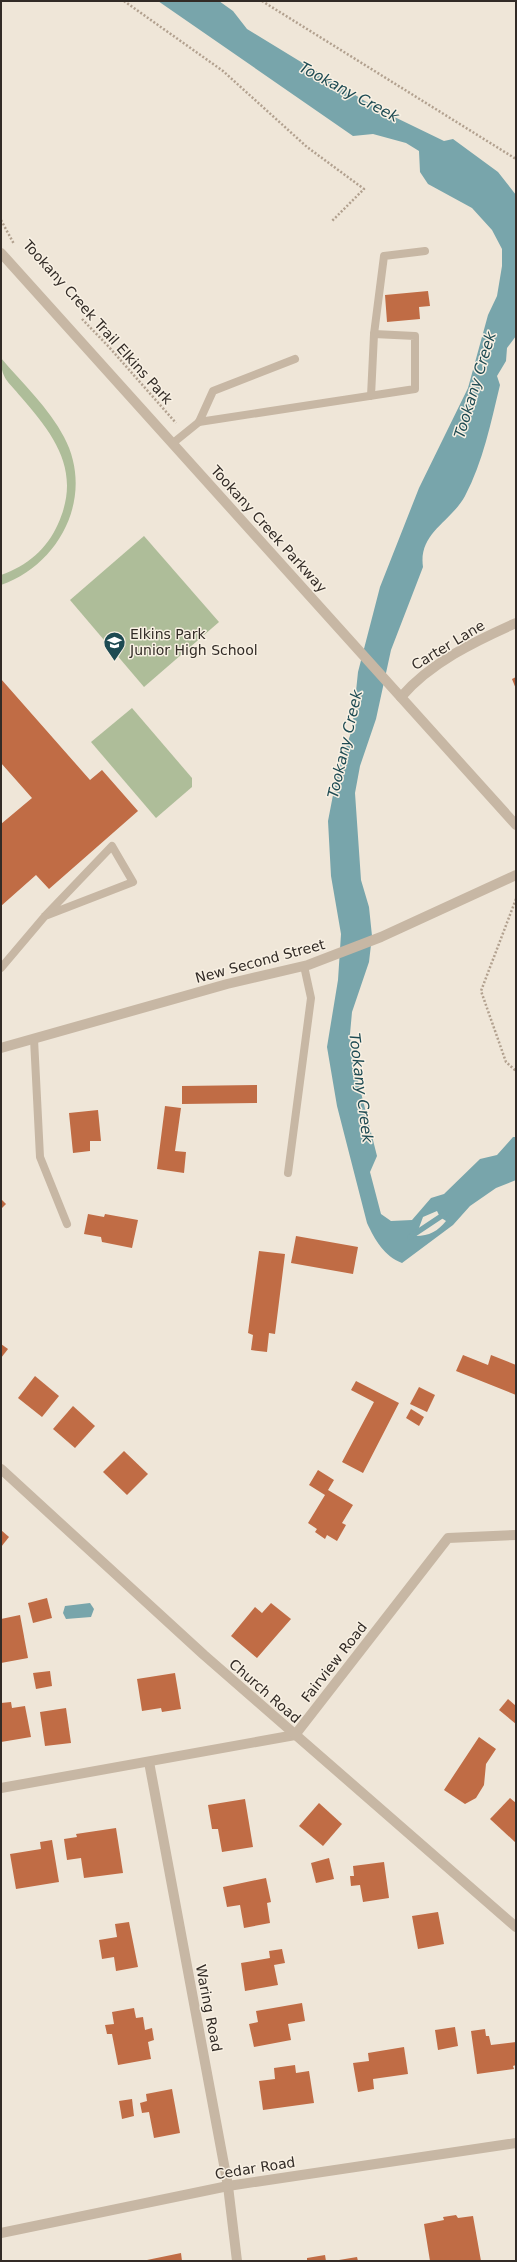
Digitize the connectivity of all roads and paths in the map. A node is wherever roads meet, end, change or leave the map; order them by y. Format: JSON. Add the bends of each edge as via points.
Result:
{"nodes":[{"id":1,"x":124,"y":1,"type":"edge"},
{"id":2,"x":262,"y":1,"type":"edge"},
{"id":3,"x":516,"y":159,"type":"edge"},
{"id":4,"x":1,"y":220,"type":"edge"},
{"id":5,"x":332,"y":221,"type":"dead end"},
{"id":6,"x":15,"y":247,"type":"dead end"},
{"id":7,"x":425,"y":251,"type":"dead end"},
{"id":8,"x":1,"y":253,"type":"edge"},
{"id":9,"x":81,"y":318,"type":"dead end"},
{"id":10,"x":374,"y":334,"type":"junction"},
{"id":11,"x":295,"y":359,"type":"dead end"},
{"id":12,"x":371,"y":396,"type":"junction"},
{"id":13,"x":199,"y":422,"type":"junction"},
{"id":14,"x":185,"y":434,"type":"junction"},
{"id":15,"x":173,"y":443,"type":"junction"},
{"id":16,"x":516,"y":623,"type":"edge"},
{"id":17,"x":401,"y":697,"type":"junction"},
{"id":18,"x":516,"y":825,"type":"edge"},
{"id":19,"x":516,"y":875,"type":"edge"},
{"id":20,"x":516,"y":899,"type":"edge"},
{"id":21,"x":45,"y":916,"type":"junction"},
{"id":22,"x":306,"y":966,"type":"junction"},
{"id":23,"x":1,"y":968,"type":"edge"},
{"id":24,"x":34,"y":1039,"type":"junction"},
{"id":25,"x":1,"y":1048,"type":"edge"},
{"id":26,"x":516,"y":1071,"type":"edge"},
{"id":27,"x":288,"y":1173,"type":"dead end"},
{"id":28,"x":67,"y":1224,"type":"dead end"},
{"id":29,"x":1,"y":1469,"type":"edge"},
{"id":30,"x":516,"y":1535,"type":"edge"},
{"id":31,"x":295,"y":1735,"type":"junction"},
{"id":32,"x":149,"y":1762,"type":"junction"},
{"id":33,"x":1,"y":1788,"type":"edge"},
{"id":34,"x":516,"y":1927,"type":"edge"},
{"id":35,"x":516,"y":2143,"type":"edge"},
{"id":36,"x":228,"y":2186,"type":"junction"},
{"id":37,"x":1,"y":2233,"type":"edge"},
{"id":38,"x":237,"y":2261,"type":"edge"}],
"edges":[{"from":1,"to":5,"type":"path","via":[[224,71],[307,147],[364,189]]},
{"from":2,"to":3,"type":"path"},
{"from":4,"to":6,"type":"path","name":"Tookany Creek Trail Elkins Park"},
{"from":7,"to":10,"type":"lane","via":[[384,256]]},
{"from":8,"to":15,"type":"street","name":"Tookany Creek Parkway"},
{"from":9,"to":14,"type":"path","name":"Tookany Creek Trail Elkins Park"},
{"from":10,"to":12,"type":"lane"},
{"from":10,"to":12,"type":"lane","via":[[415,336],[415,389]]},
{"from":11,"to":13,"type":"lane","via":[[213,391]]},
{"from":12,"to":13,"type":"lane"},
{"from":13,"to":14,"type":"lane"},
{"from":14,"to":15,"type":"lane"},
{"from":15,"to":17,"type":"street","name":"Tookany Creek Parkway"},
{"from":16,"to":17,"type":"street","name":"Carter Lane","via":[[491,634],[445,661],[414,682]]},
{"from":17,"to":18,"type":"street","name":"Tookany Creek Parkway"},
{"from":19,"to":22,"type":"street","name":"New Second Street","via":[[381,937]]},
{"from":20,"to":26,"type":"path","via":[[480,991],[506,1062]]},
{"from":21,"to":21,"type":"lane","via":[[133,882],[112,846],[66,894]]},
{"from":21,"to":23,"type":"lane"},
{"from":22,"to":24,"type":"street","name":"New Second Street","via":[[227,984]]},
{"from":22,"to":27,"type":"lane","via":[[311,998]]},
{"from":24,"to":25,"type":"street","name":"New Second Street"},
{"from":24,"to":28,"type":"lane","via":[[40,1158]]},
{"from":29,"to":31,"type":"street","name":"Church Road","via":[[198,1650]]},
{"from":30,"to":31,"type":"street","name":"Fairview Road","via":[[448,1538]]},
{"from":31,"to":32,"type":"street"},
{"from":31,"to":34,"type":"street","name":"Church Road"},
{"from":32,"to":33,"type":"street"},
{"from":32,"to":36,"type":"street","name":"Waring Road"},
{"from":35,"to":36,"type":"street","name":"Cedar Road"},
{"from":36,"to":37,"type":"street","name":"Cedar Road"},
{"from":36,"to":38,"type":"street","name":"Waring Road"}]}
